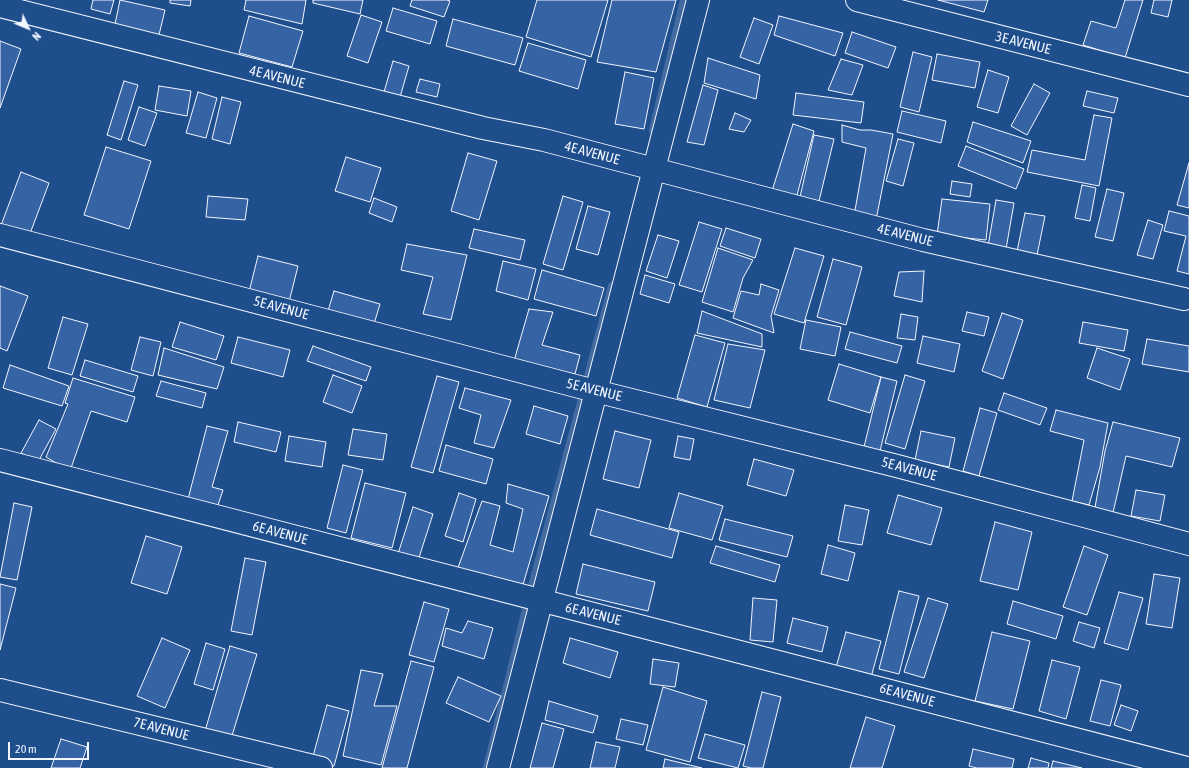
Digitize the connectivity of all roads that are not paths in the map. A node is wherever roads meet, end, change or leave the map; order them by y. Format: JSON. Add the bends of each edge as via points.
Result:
{"nodes":[{"id":1,"x":698,"y":0,"type":"edge"},
{"id":2,"x":857,"y":0,"type":"edge"},
{"id":3,"x":0,"y":6,"type":"edge"},
{"id":4,"x":1189,"y":85,"type":"edge"},
{"id":5,"x":646,"y":168,"type":"junction"},
{"id":6,"x":0,"y":235,"type":"edge"},
{"id":7,"x":1184,"y":299,"type":"dead end"},
{"id":8,"x":589,"y":389,"type":"junction"},
{"id":9,"x":0,"y":460,"type":"edge"},
{"id":10,"x":1189,"y":544,"type":"edge"},
{"id":11,"x":534,"y":599,"type":"junction"},
{"id":12,"x":0,"y":690,"type":"edge"},
{"id":13,"x":321,"y":768,"type":"edge"},
{"id":14,"x":498,"y":768,"type":"edge"},
{"id":15,"x":1187,"y":768,"type":"edge"}],
"edges":[{"from":1,"to":5,"type":"street"},
{"from":2,"to":4,"type":"street","name":"3E AVENUE"},
{"from":3,"to":5,"type":"street","name":"4E AVENUE","via":[[475,126],[544,140]]},
{"from":5,"to":7,"type":"street","name":"4E AVENUE","via":[[922,240]]},
{"from":5,"to":8,"type":"street"},
{"from":6,"to":8,"type":"street","name":"5E AVENUE"},
{"from":8,"to":10,"type":"street","name":"5E AVENUE","via":[[890,464]]},
{"from":8,"to":11,"type":"street"},
{"from":9,"to":11,"type":"street","name":"6E AVENUE"},
{"from":11,"to":14,"type":"street"},
{"from":11,"to":15,"type":"street","name":"6E AVENUE"},
{"from":12,"to":13,"type":"street","name":"7E AVENUE"}]}
